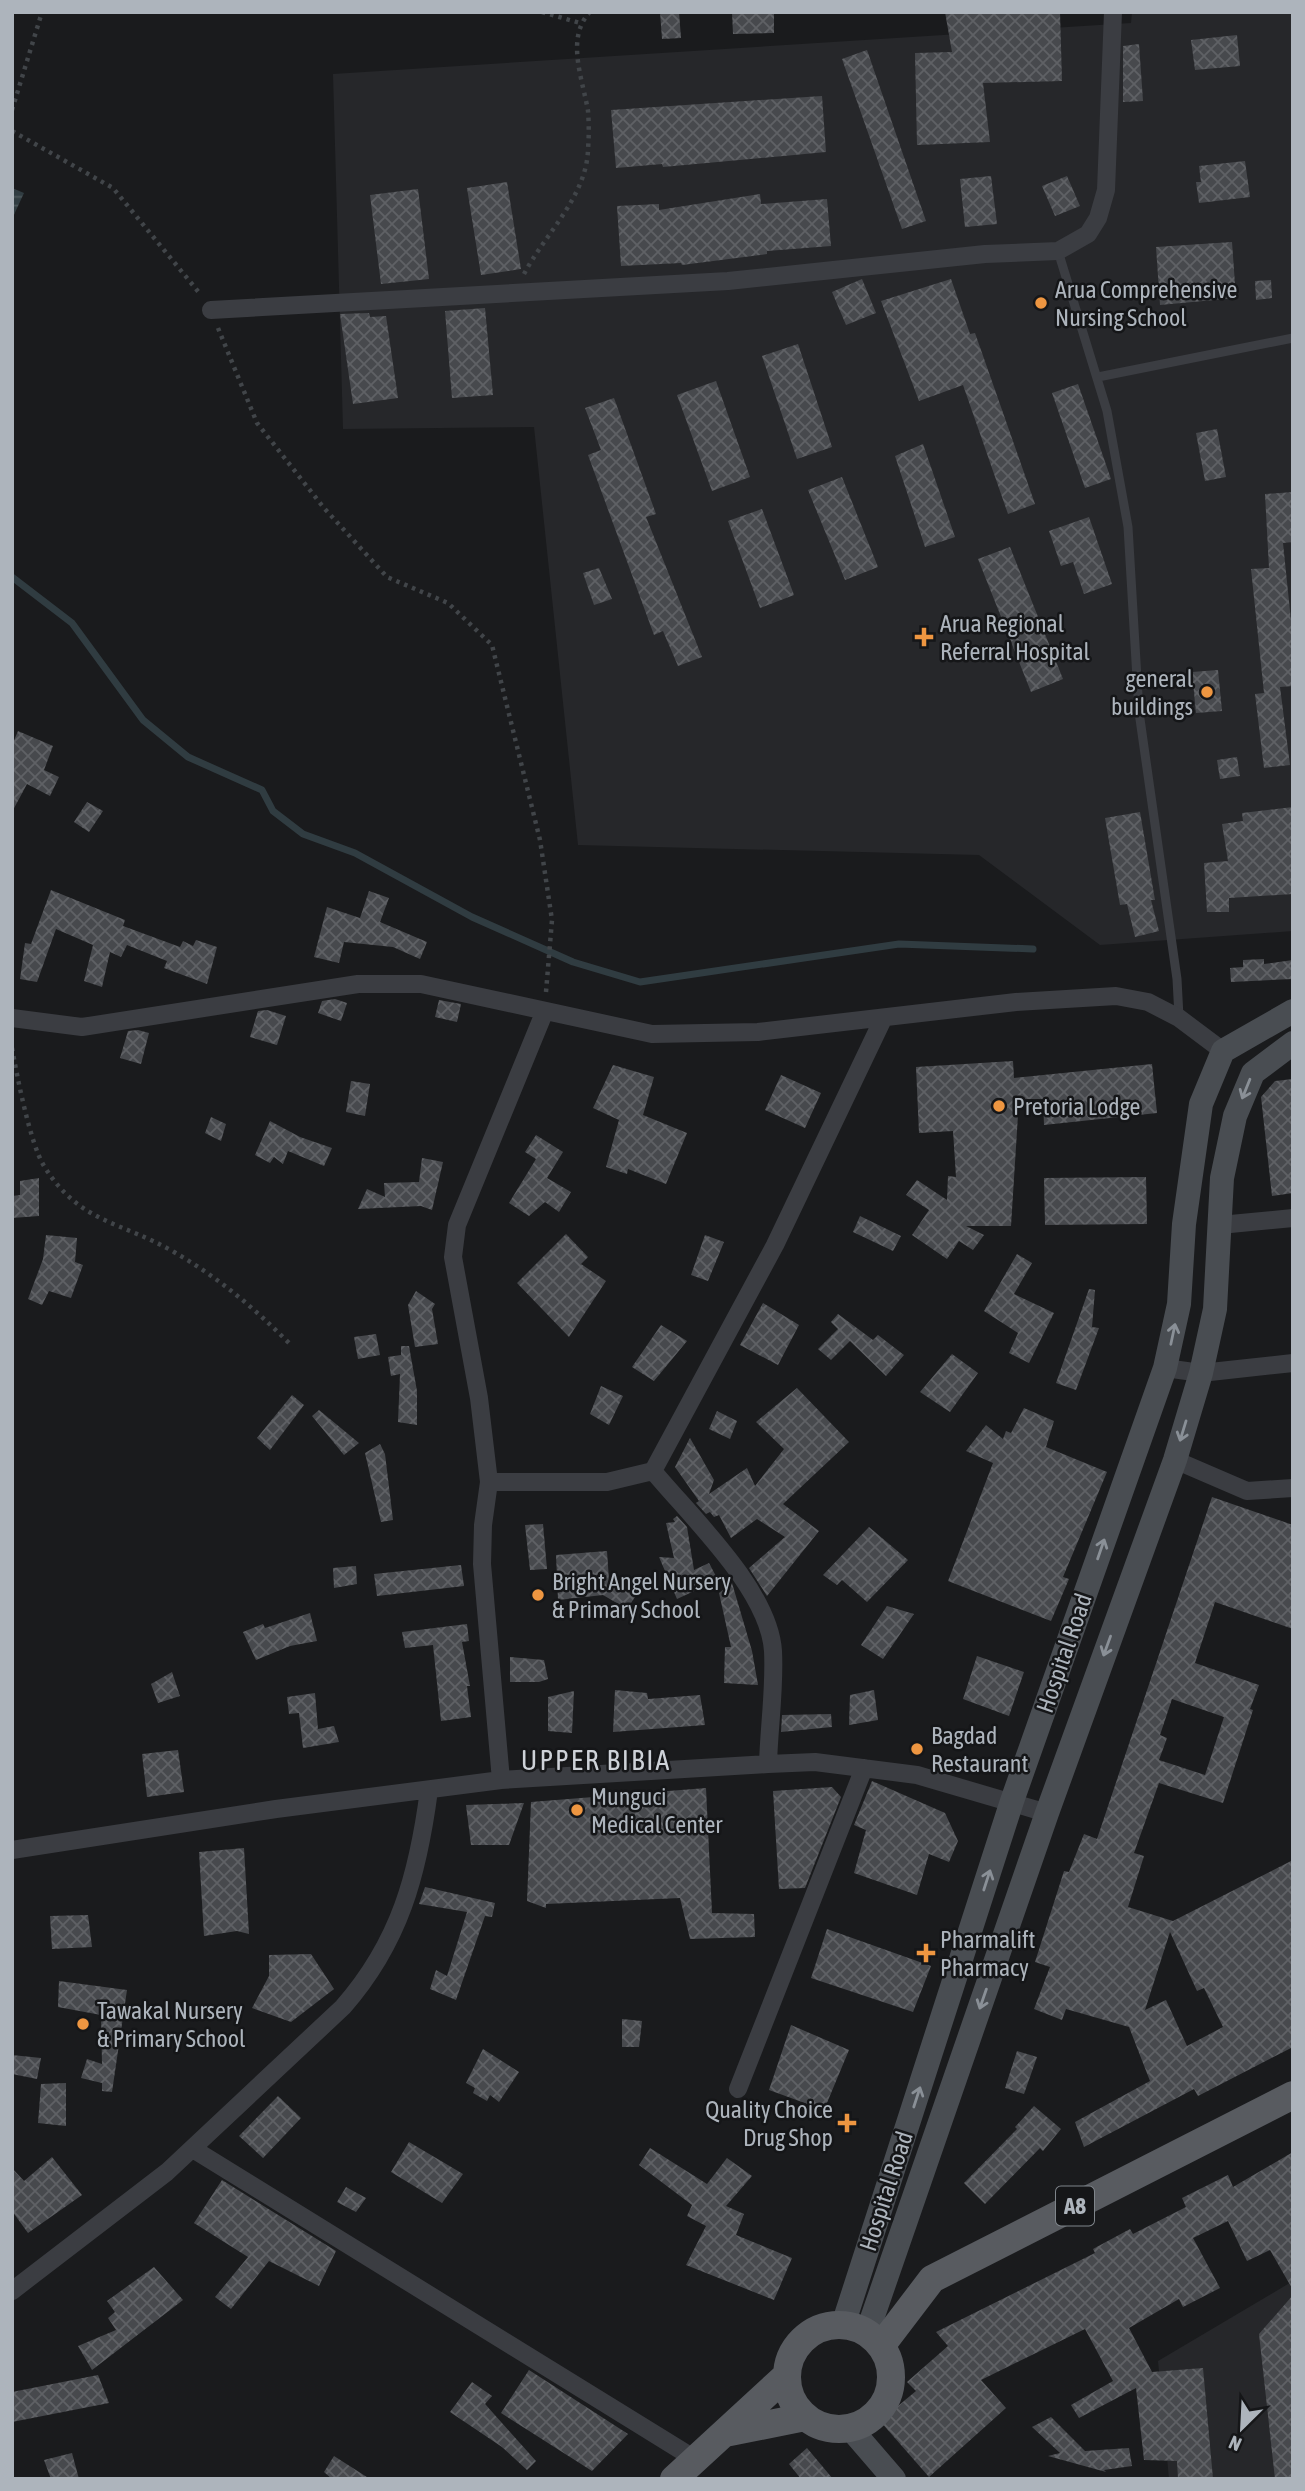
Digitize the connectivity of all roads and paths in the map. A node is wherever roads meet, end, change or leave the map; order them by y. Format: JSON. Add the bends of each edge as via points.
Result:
{"nodes":[{"id":1,"x":42,"y":12,"type":"edge"},
{"id":2,"x":542,"y":12,"type":"edge"},
{"id":3,"x":590,"y":12,"type":"edge"},
{"id":4,"x":1113,"y":12,"type":"edge"},
{"id":5,"x":580,"y":23,"type":"junction"},
{"id":6,"x":12,"y":110,"type":"edge"},
{"id":7,"x":12,"y":131,"type":"edge"},
{"id":8,"x":1058,"y":251,"type":"junction"},
{"id":9,"x":515,"y":293,"type":"junction"},
{"id":10,"x":211,"y":310,"type":"junction"},
{"id":11,"x":1293,"y":338,"type":"edge"},
{"id":12,"x":1098,"y":377,"type":"junction"},
{"id":13,"x":1293,"y":1011,"type":"edge"},
{"id":14,"x":544,"y":1013,"type":"junction"},
{"id":15,"x":12,"y":1018,"type":"edge"},
{"id":16,"x":1179,"y":1018,"type":"junction"},
{"id":17,"x":883,"y":1019,"type":"junction"},
{"id":18,"x":1293,"y":1042,"type":"edge"},
{"id":19,"x":12,"y":1048,"type":"edge"},
{"id":20,"x":1223,"y":1051,"type":"junction"},
{"id":21,"x":1293,"y":1219,"type":"edge"},
{"id":22,"x":1220,"y":1225,"type":"junction"},
{"id":23,"x":290,"y":1344,"type":"dead end"},
{"id":24,"x":1293,"y":1363,"type":"edge"},
{"id":25,"x":1165,"y":1368,"type":"junction"},
{"id":26,"x":1201,"y":1373,"type":"junction"},
{"id":27,"x":1175,"y":1460,"type":"junction"},
{"id":28,"x":653,"y":1471,"type":"junction"},
{"id":29,"x":489,"y":1482,"type":"junction"},
{"id":30,"x":1293,"y":1488,"type":"edge"},
{"id":31,"x":768,"y":1764,"type":"junction"},
{"id":32,"x":864,"y":1768,"type":"junction"},
{"id":33,"x":501,"y":1780,"type":"junction"},
{"id":34,"x":429,"y":1790,"type":"junction"},
{"id":35,"x":1012,"y":1801,"type":"junction"},
{"id":36,"x":1047,"y":1812,"type":"junction"},
{"id":37,"x":12,"y":1850,"type":"edge"},
{"id":38,"x":738,"y":2089,"type":"dead end"},
{"id":39,"x":1293,"y":2095,"type":"edge"},
{"id":40,"x":192,"y":2149,"type":"junction"},
{"id":41,"x":12,"y":2291,"type":"edge"},
{"id":42,"x":864,"y":2335,"type":"junction"},
{"id":43,"x":786,"y":2376,"type":"junction"},
{"id":44,"x":805,"y":2417,"type":"junction"},
{"id":45,"x":850,"y":2428,"type":"junction"},
{"id":46,"x":724,"y":2433,"type":"junction"},
{"id":47,"x":695,"y":2459,"type":"junction"},
{"id":48,"x":674,"y":2479,"type":"edge"},
{"id":49,"x":894,"y":2479,"type":"edge"}],
"edges":[{"from":1,"to":6,"type":"path"},
{"from":2,"to":5,"type":"path"},
{"from":3,"to":5,"type":"path"},
{"from":4,"to":8,"type":"street","via":[[1106,190],[1088,234]]},
{"from":5,"to":9,"type":"path","via":[[580,75],[588,112],[589,153],[577,190]]},
{"from":7,"to":10,"type":"path","via":[[113,188]]},
{"from":8,"to":9,"type":"street","via":[[985,254],[727,281]]},
{"from":8,"to":12,"type":"lane"},
{"from":9,"to":10,"type":"street"},
{"from":10,"to":14,"type":"path","via":[[257,423],[324,508],[387,577],[448,603],[492,645],[537,820],[552,920]]},
{"from":11,"to":12,"type":"lane"},
{"from":12,"to":16,"type":"lane","via":[[1128,527],[1139,712]]},
{"from":13,"to":20,"type":"main road"},
{"from":14,"to":15,"type":"street","via":[[514,1002],[421,984],[358,984],[82,1027]]},
{"from":14,"to":17,"type":"street","via":[[652,1034],[758,1032]]},
{"from":14,"to":29,"type":"street","via":[[457,1226],[453,1257]]},
{"from":16,"to":17,"type":"street","via":[[1148,1002],[1116,996],[1016,1002]]},
{"from":16,"to":20,"type":"street"},
{"from":17,"to":28,"type":"street","via":[[775,1245]]},
{"from":18,"to":22,"type":"main road","name":"Hospital Road","one_way":true,"via":[[1253,1073],[1235,1116],[1222,1178]]},
{"from":19,"to":23,"type":"path","via":[[43,1164],[74,1205],[172,1251],[245,1299]]},
{"from":25,"to":20,"type":"main road","name":"Hospital Road","one_way":true,"via":[[1180,1304],[1184,1224],[1201,1104]]},
{"from":21,"to":22,"type":"street"},
{"from":22,"to":26,"type":"main road","name":"Hospital Road","via":[[1215,1309]]},
{"from":24,"to":26,"type":"street"},
{"from":25,"to":26,"type":"street"},
{"from":35,"to":25,"type":"main road","name":"Hospital Road","one_way":true},
{"from":26,"to":27,"type":"main road","name":"Hospital Road","one_way":true},
{"from":27,"to":30,"type":"street","via":[[1247,1491]]},
{"from":27,"to":36,"type":"main road","name":"Hospital Road","one_way":true},
{"from":28,"to":29,"type":"street","via":[[607,1482]]},
{"from":28,"to":31,"type":"street","via":[[754,1593],[765,1617],[773,1650]]},
{"from":29,"to":33,"type":"street","via":[[482,1564]]},
{"from":31,"to":32,"type":"street","via":[[815,1762]]},
{"from":31,"to":33,"type":"street"},
{"from":32,"to":35,"type":"street","via":[[916,1775]]},
{"from":32,"to":38,"type":"street"},
{"from":33,"to":34,"type":"street"},
{"from":34,"to":37,"type":"street"},
{"from":34,"to":40,"type":"street","via":[[421,1852],[408,1894],[394,1931],[365,1982]]},
{"from":35,"to":36,"type":"street"},
{"from":42,"to":35,"type":"main road","name":"Hospital Road","one_way":true},
{"from":36,"to":42,"type":"main road","name":"Hospital Road","one_way":true},
{"from":39,"to":42,"type":"main road","number":"A8","via":[[932,2279]]},
{"from":40,"to":41,"type":"street"},
{"from":40,"to":47,"type":"street"},
{"from":42,"to":43,"type":"main road","via":[[822,2327],[803,2337],[790,2355]]},
{"from":42,"to":45,"type":"main road","via":[[890,2365],[891,2386],[883,2405],[869,2420]]},
{"from":43,"to":44,"type":"main road","via":[[790,2398]]},
{"from":43,"to":46,"type":"main road"},
{"from":44,"to":45,"type":"main road","via":[[826,2428]]},
{"from":44,"to":46,"type":"main road"},
{"from":45,"to":49,"type":"main road"},
{"from":46,"to":47,"type":"main road"},
{"from":47,"to":48,"type":"main road"}]}
